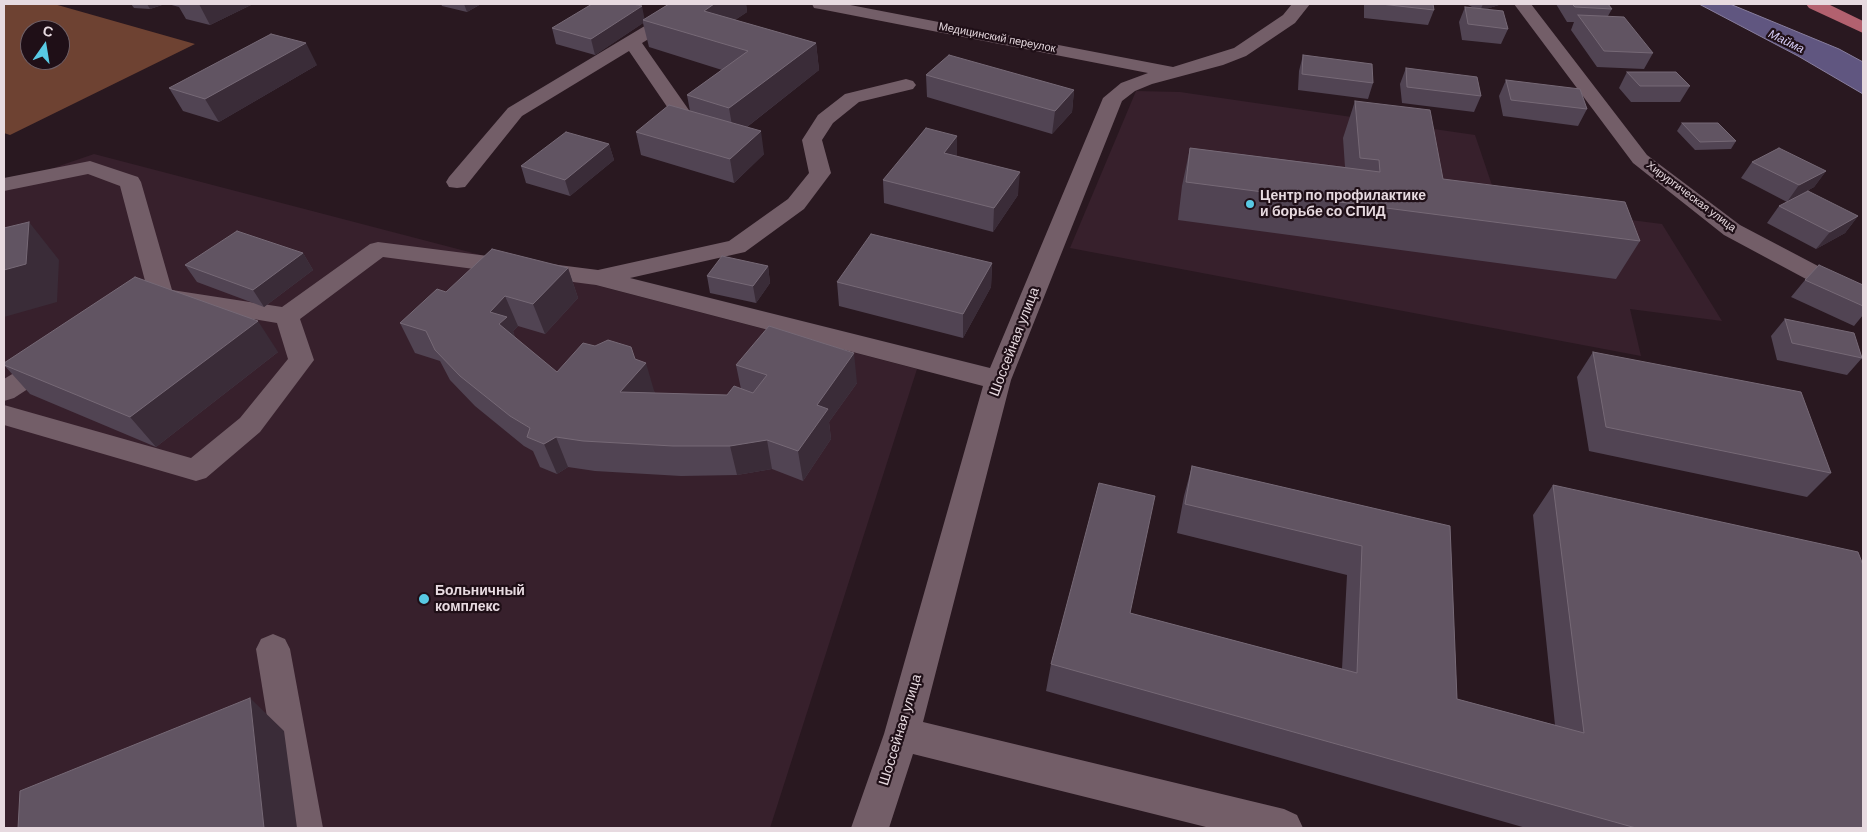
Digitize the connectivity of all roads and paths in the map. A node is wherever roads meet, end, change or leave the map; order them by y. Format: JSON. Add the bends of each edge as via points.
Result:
{"nodes":[{"id":1,"x":676,"y":4,"type":"edge"},
{"id":2,"x":820,"y":4,"type":"edge"},
{"id":3,"x":1301,"y":4,"type":"edge"},
{"id":4,"x":1522,"y":4,"type":"edge"},
{"id":5,"x":1815,"y":4,"type":"edge"},
{"id":6,"x":1863,"y":28,"type":"edge"},
{"id":7,"x":632,"y":42,"type":"junction"},
{"id":8,"x":1174,"y":72,"type":"junction"},
{"id":9,"x":906,"y":85,"type":"dead end"},
{"id":10,"x":680,"y":113,"type":"edge"},
{"id":11,"x":457,"y":182,"type":"dead end"},
{"id":12,"x":4,"y":184,"type":"edge"},
{"id":13,"x":596,"y":277,"type":"junction"},
{"id":14,"x":1863,"y":294,"type":"edge"},
{"id":15,"x":287,"y":316,"type":"junction"},
{"id":16,"x":70,"y":351,"type":"edge"},
{"id":17,"x":998,"y":380,"type":"junction"},
{"id":18,"x":4,"y":391,"type":"edge"},
{"id":19,"x":4,"y":415,"type":"edge"},
{"id":20,"x":273,"y":650,"type":"dead end"},
{"id":21,"x":902,"y":734,"type":"junction"},
{"id":22,"x":304,"y":828,"type":"edge"},
{"id":23,"x":870,"y":828,"type":"edge"},
{"id":24,"x":1284,"y":828,"type":"edge"}],
"edges":[{"from":1,"to":7,"type":"street","via":[[664,22]]},
{"from":2,"to":8,"type":"street","name":"Медицинский переулок"},
{"from":3,"to":8,"type":"street","name":"Шоссейная улица","via":[[1289,19],[1240,52],[1216,62]]},
{"from":4,"to":14,"type":"street","name":"Хирургическая улица","via":[[1640,159],[1732,230],[1828,280]]},
{"from":5,"to":6,"type":"main road"},
{"from":7,"to":10,"type":"street"},
{"from":7,"to":11,"type":"street","via":[[515,112]]},
{"from":8,"to":17,"type":"street","name":"Шоссейная улица","via":[[1128,87],[1113,98]]},
{"from":9,"to":13,"type":"street","via":[[852,98],[825,119],[812,140],[820,173],[796,204],[737,247]]},
{"from":12,"to":15,"type":"street","via":[[90,167],[130,182],[152,301]]},
{"from":13,"to":15,"type":"street","via":[[378,249]]},
{"from":13,"to":17,"type":"street"},
{"from":15,"to":19,"type":"street","via":[[301,360],[250,425],[196,470]]},
{"from":16,"to":18,"type":"street"},
{"from":17,"to":21,"type":"street","name":"Шоссейная улица"},
{"from":20,"to":22,"type":"street"},
{"from":21,"to":23,"type":"street","name":"Шоссейная улица"},
{"from":21,"to":24,"type":"street"}]}
